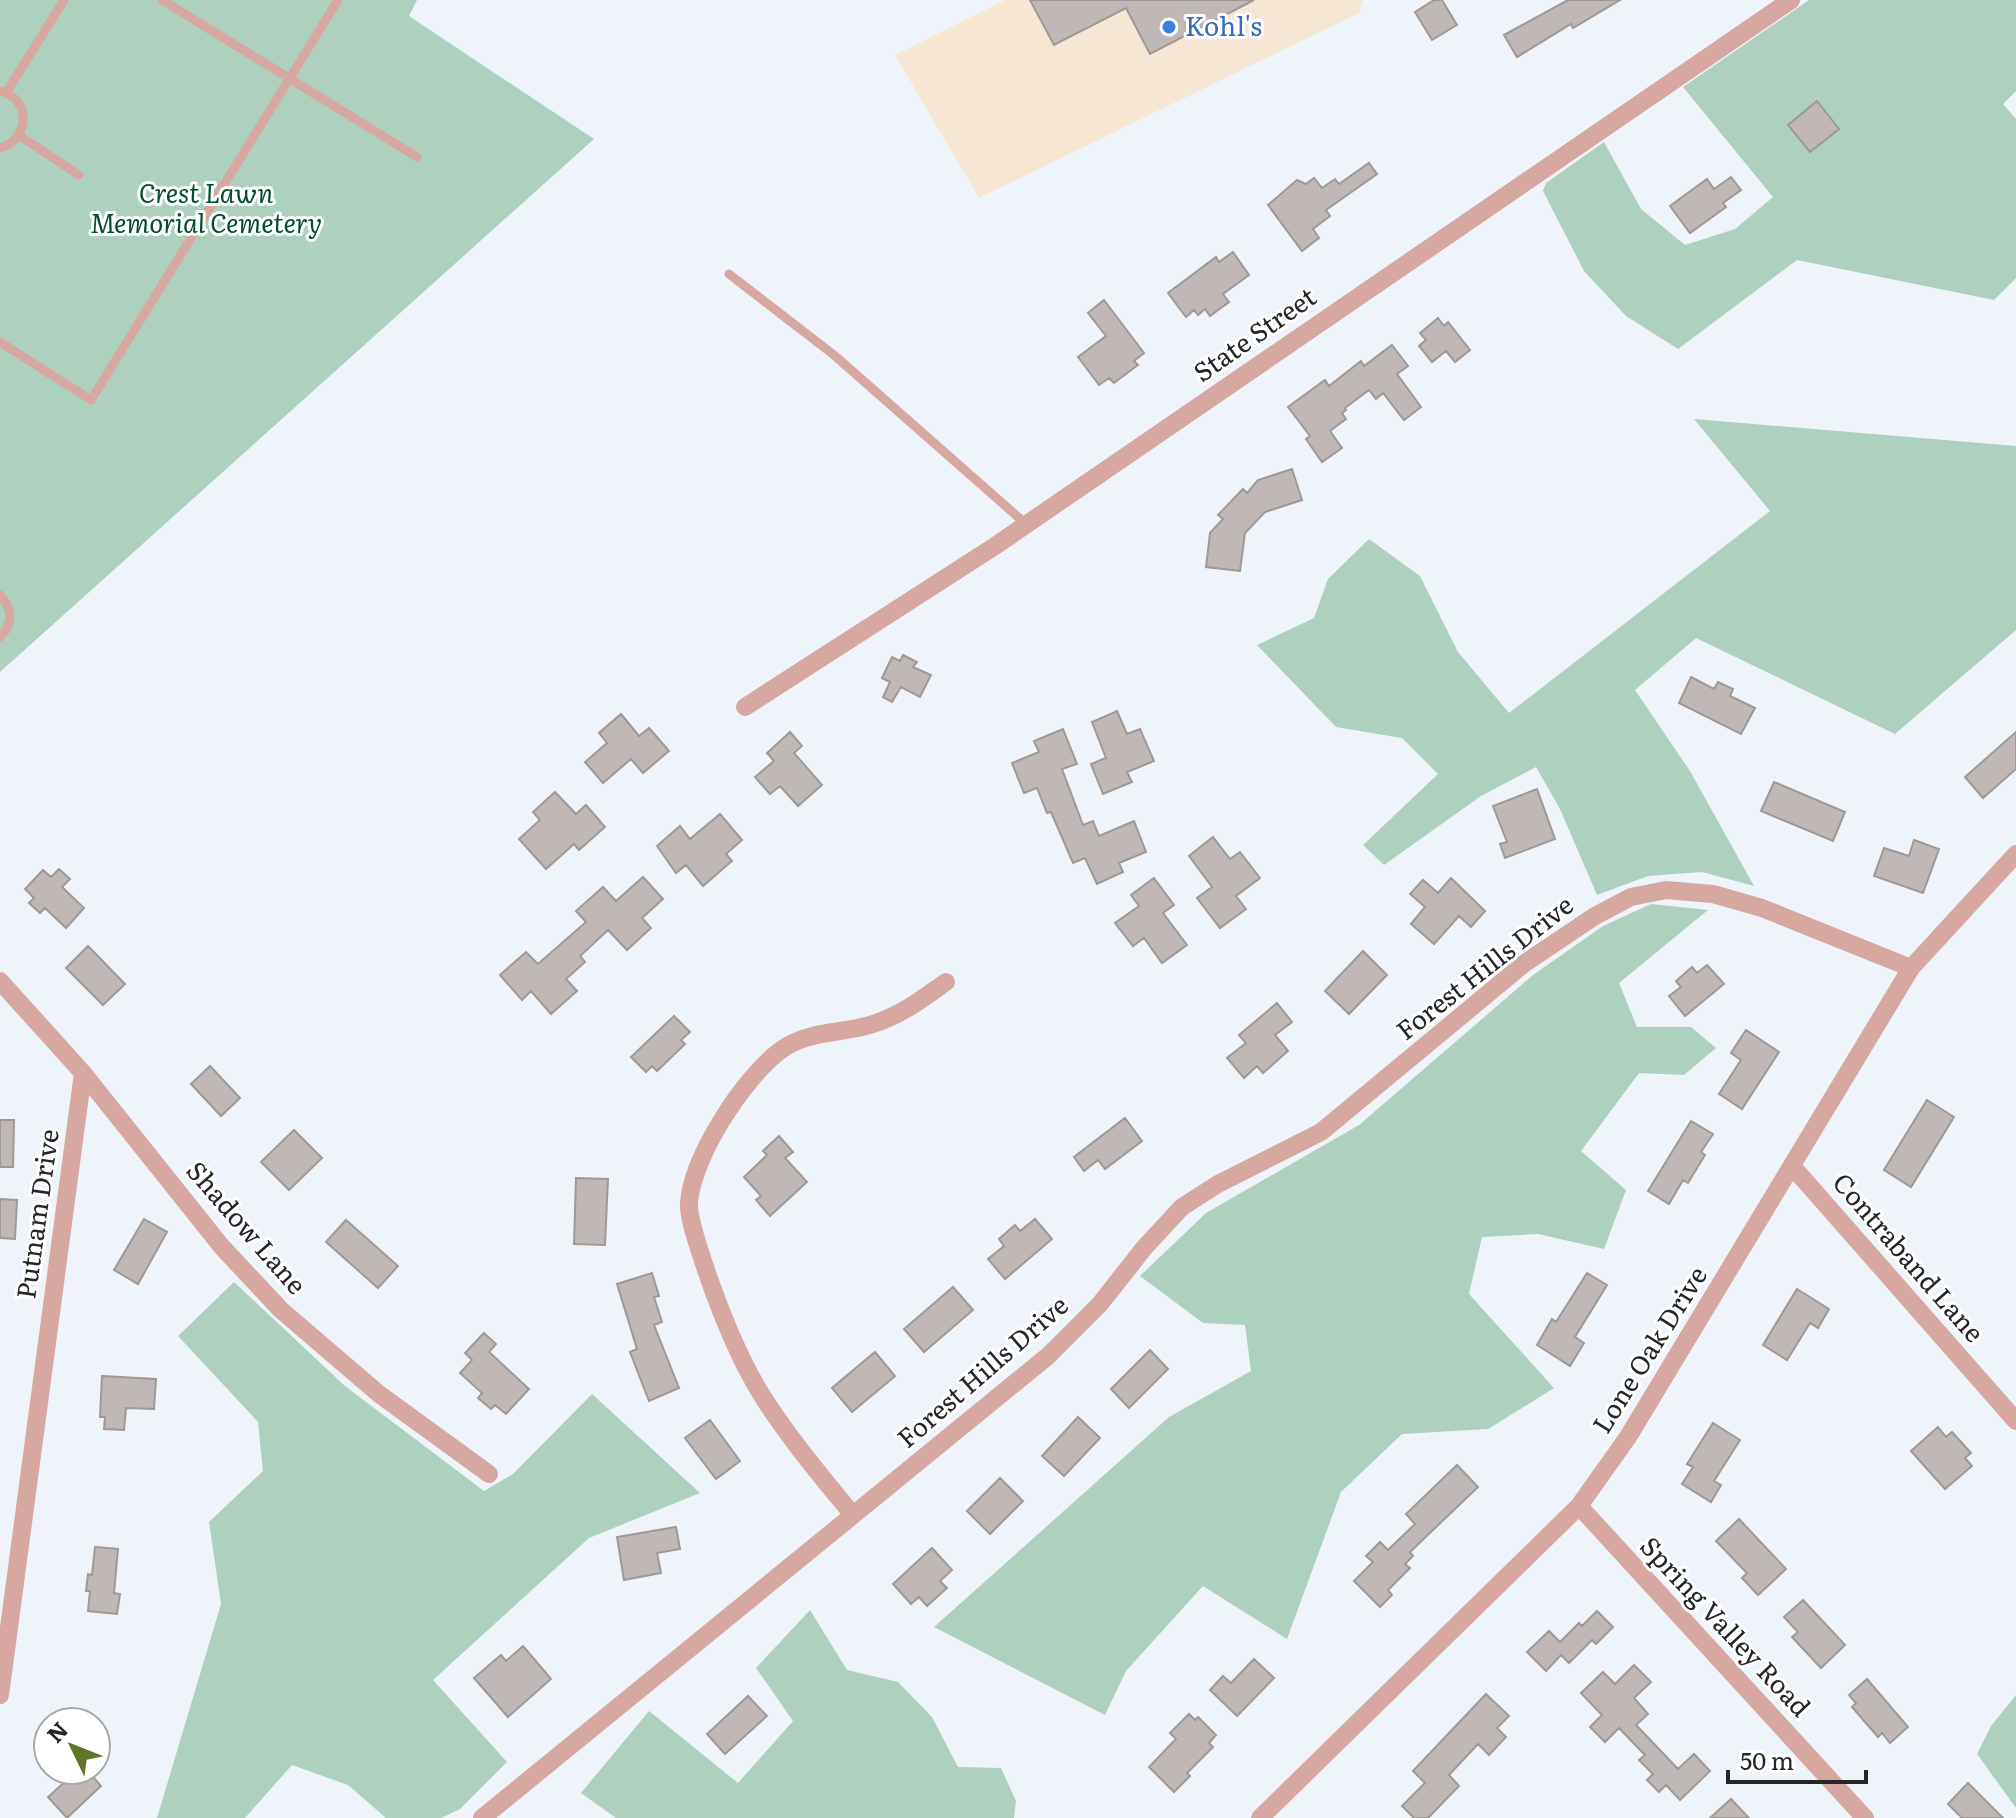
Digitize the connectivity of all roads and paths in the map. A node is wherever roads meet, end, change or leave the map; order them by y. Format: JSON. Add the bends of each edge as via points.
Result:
{"nodes":[{"id":1,"x":64,"y":0,"type":"edge"},
{"id":2,"x":162,"y":0,"type":"edge"},
{"id":3,"x":338,"y":0,"type":"edge"},
{"id":4,"x":1791,"y":0,"type":"edge"},
{"id":5,"x":290,"y":77,"type":"junction"},
{"id":6,"x":3,"y":92,"type":"edge"},
{"id":7,"x":20,"y":136,"type":"junction"},
{"id":8,"x":0,"y":148,"type":"edge"},
{"id":9,"x":417,"y":157,"type":"dead end"},
{"id":10,"x":79,"y":175,"type":"dead end"},
{"id":11,"x":729,"y":274,"type":"dead end"},
{"id":12,"x":0,"y":342,"type":"edge"},
{"id":13,"x":1026,"y":525,"type":"junction"},
{"id":14,"x":0,"y":595,"type":"edge"},
{"id":15,"x":0,"y":637,"type":"edge"},
{"id":16,"x":745,"y":707,"type":"dead end"},
{"id":17,"x":2016,"y":854,"type":"edge"},
{"id":18,"x":1911,"y":968,"type":"junction"},
{"id":19,"x":0,"y":981,"type":"edge"},
{"id":20,"x":946,"y":982,"type":"dead end"},
{"id":21,"x":83,"y":1073,"type":"junction"},
{"id":22,"x":1792,"y":1166,"type":"junction"},
{"id":23,"x":2016,"y":1421,"type":"edge"},
{"id":24,"x":489,"y":1474,"type":"dead end"},
{"id":25,"x":1579,"y":1506,"type":"junction"},
{"id":26,"x":853,"y":1515,"type":"junction"},
{"id":27,"x":0,"y":1695,"type":"edge"},
{"id":28,"x":1863,"y":1817,"type":"edge"},
{"id":29,"x":482,"y":1818,"type":"edge"},
{"id":30,"x":1260,"y":1818,"type":"edge"}],
"edges":[{"from":1,"to":6,"type":"lane"},
{"from":2,"to":5,"type":"lane"},
{"from":3,"to":5,"type":"lane"},
{"from":4,"to":13,"type":"street","name":"State Street"},
{"from":5,"to":9,"type":"lane"},
{"from":5,"to":12,"type":"lane","via":[[91,400]]},
{"from":6,"to":7,"type":"lane","via":[[23,111]]},
{"from":7,"to":8,"type":"lane"},
{"from":7,"to":10,"type":"lane"},
{"from":11,"to":13,"type":"lane","via":[[834,355]]},
{"from":13,"to":16,"type":"street","name":"State Street"},
{"from":14,"to":15,"type":"lane","via":[[11,618]]},
{"from":17,"to":18,"type":"street","name":"Lone Oak Drive"},
{"from":18,"to":22,"type":"street","name":"Lone Oak Drive"},
{"from":18,"to":26,"type":"street","name":"Forest Hills Drive","via":[[1762,908],[1713,894],[1666,890],[1631,897],[1525,963],[1321,1132],[1182,1207],[1048,1356]]},
{"from":19,"to":21,"type":"street","name":"Shadow Lane"},
{"from":20,"to":26,"type":"street","via":[[904,1013],[810,1036],[782,1049],[757,1072],[719,1125],[697,1167],[689,1205],[711,1284],[742,1360],[785,1428]]},
{"from":21,"to":24,"type":"street","name":"Shadow Lane","via":[[222,1247],[281,1310],[379,1394]]},
{"from":21,"to":27,"type":"street","name":"Putnam Drive"},
{"from":22,"to":23,"type":"street","name":"Contraband Lane"},
{"from":22,"to":25,"type":"street","name":"Lone Oak Drive","via":[[1628,1437]]},
{"from":25,"to":28,"type":"street","name":"Spring Valley Road"},
{"from":25,"to":30,"type":"street","name":"Lone Oak Drive"},
{"from":26,"to":29,"type":"street","name":"Forest Hills Drive"}]}
